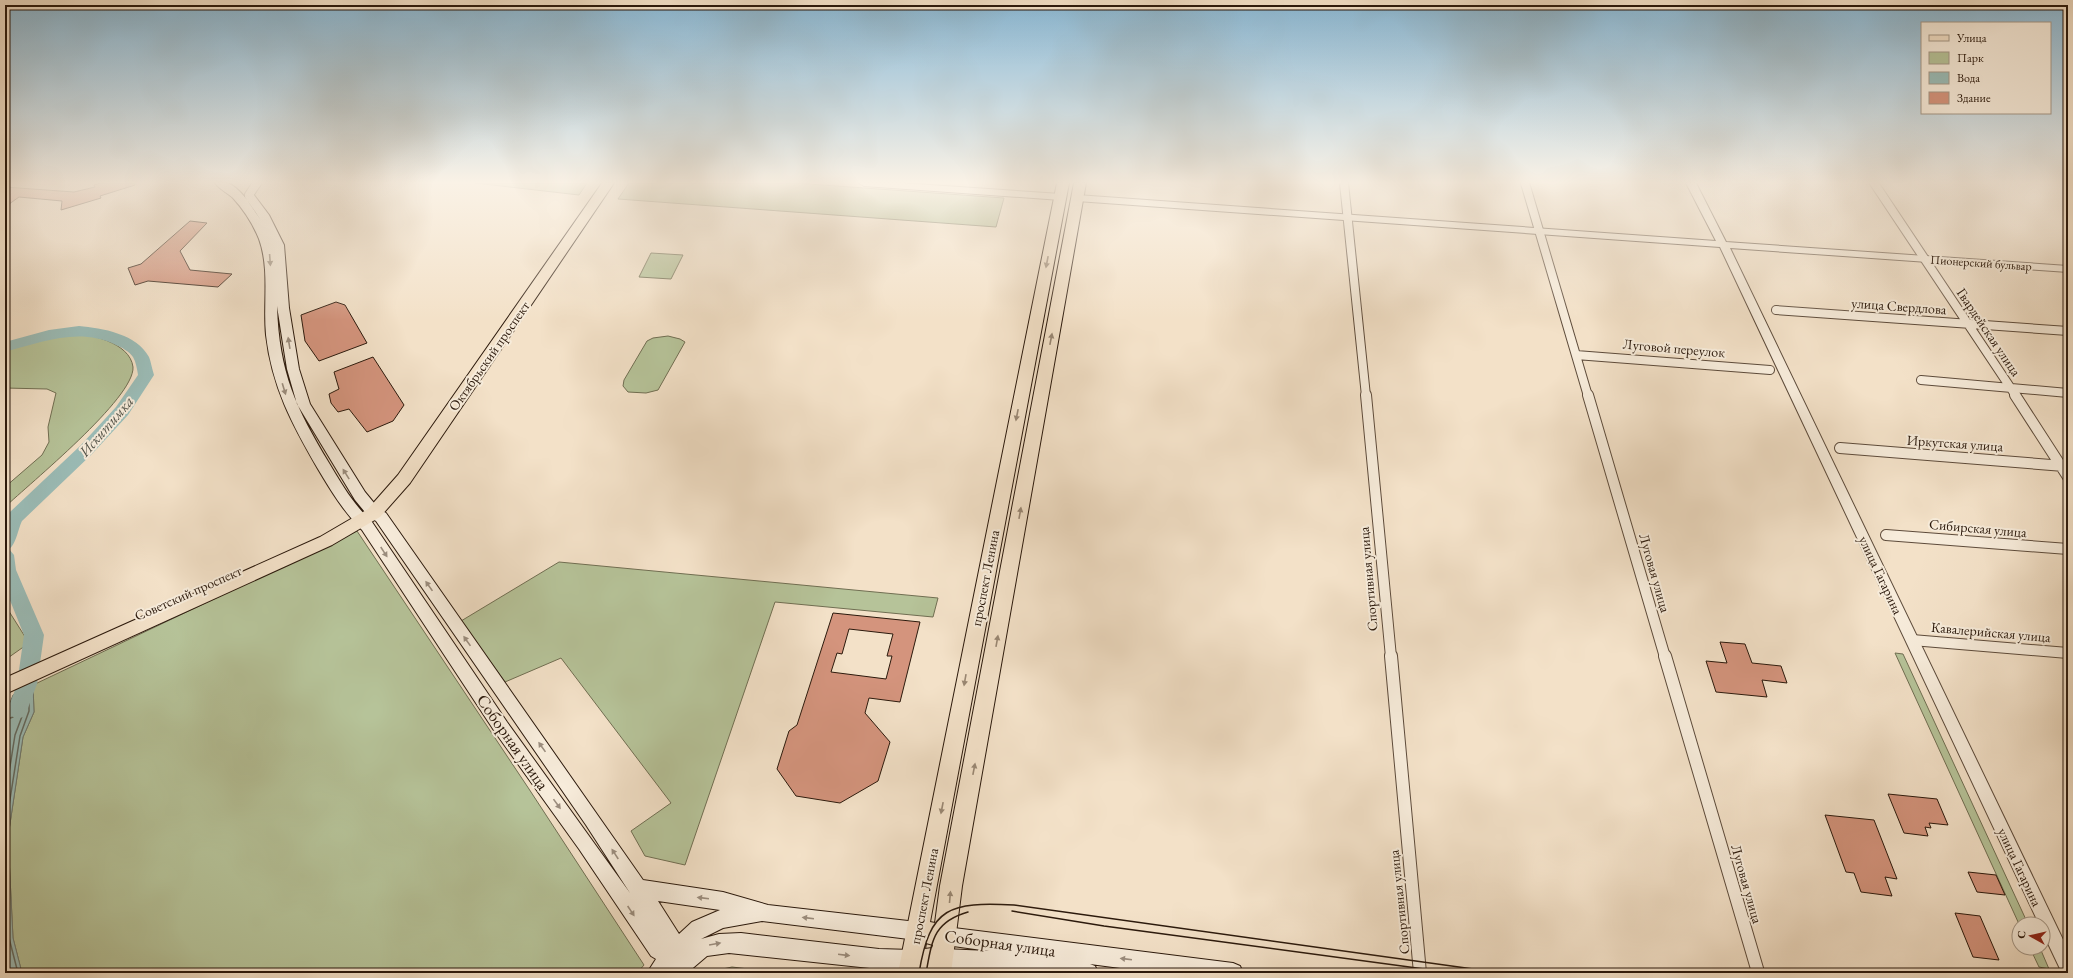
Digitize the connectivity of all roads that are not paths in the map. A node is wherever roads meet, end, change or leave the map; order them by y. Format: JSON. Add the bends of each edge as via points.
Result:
{"nodes":[{"id":1,"x":258,"y":229,"type":"edge"},
{"id":2,"x":270,"y":229,"type":"edge"},
{"id":3,"x":567,"y":229,"type":"edge"},
{"id":4,"x":577,"y":229,"type":"edge"},
{"id":5,"x":1062,"y":229,"type":"edge"},
{"id":6,"x":1064,"y":229,"type":"edge"},
{"id":7,"x":1348,"y":229,"type":"edge"},
{"id":8,"x":1507,"y":229,"type":"edge"},
{"id":9,"x":1713,"y":229,"type":"edge"},
{"id":10,"x":1904,"y":229,"type":"edge"},
{"id":11,"x":1540,"y":231,"type":"junction"},
{"id":12,"x":1724,"y":246,"type":"junction"},
{"id":13,"x":1925,"y":260,"type":"junction"},
{"id":14,"x":2068,"y":270,"type":"edge"},
{"id":15,"x":1776,"y":310,"type":"dead end"},
{"id":16,"x":1969,"y":324,"type":"junction"},
{"id":17,"x":2068,"y":331,"type":"edge"},
{"id":18,"x":1576,"y":355,"type":"junction"},
{"id":19,"x":1770,"y":370,"type":"dead end"},
{"id":20,"x":1921,"y":380,"type":"dead end"},
{"id":21,"x":2011,"y":388,"type":"junction"},
{"id":22,"x":2068,"y":393,"type":"edge"},
{"id":23,"x":1840,"y":448,"type":"dead end"},
{"id":24,"x":2064,"y":466,"type":"edge"},
{"id":25,"x":2068,"y":477,"type":"edge"},
{"id":26,"x":365,"y":513,"type":"junction"},
{"id":27,"x":1886,"y":535,"type":"dead end"},
{"id":28,"x":2068,"y":550,"type":"edge"},
{"id":29,"x":143,"y":617,"type":"junction"},
{"id":30,"x":1912,"y":640,"type":"junction"},
{"id":31,"x":2068,"y":653,"type":"edge"},
{"id":32,"x":5,"y":675,"type":"edge"},
{"id":33,"x":5,"y":686,"type":"edge"},
{"id":34,"x":637,"y":886,"type":"junction"},
{"id":35,"x":768,"y":914,"type":"junction"},
{"id":36,"x":917,"y":931,"type":"junction"},
{"id":37,"x":946,"y":936,"type":"junction"},
{"id":38,"x":672,"y":963,"type":"edge"},
{"id":39,"x":941,"y":966,"type":"edge"},
{"id":40,"x":910,"y":967,"type":"edge"},
{"id":41,"x":2068,"y":968,"type":"edge"},
{"id":42,"x":1758,"y":972,"type":"edge"},
{"id":43,"x":1088,"y":973,"type":"edge"},
{"id":44,"x":1233,"y":973,"type":"edge"},
{"id":45,"x":1420,"y":973,"type":"edge"}],
"edges":[{"from":1,"to":26,"type":"main road","one_way":true,"via":[[270,258],[273,325],[280,378],[289,405],[347,505]]},
{"from":26,"to":2,"type":"main road","one_way":true,"via":[[355,490],[308,414],[301,398],[293,369],[283,308],[278,245]]},
{"from":3,"to":26,"type":"main road","name":"Октябрьский проспект","via":[[394,477]]},
{"from":4,"to":26,"type":"main road","name":"Октябрьский проспект","via":[[404,479]]},
{"from":5,"to":36,"type":"main road","name":"проспект Ленина","one_way":true},
{"from":37,"to":6,"type":"main road","name":"проспект Ленина","one_way":true,"via":[[951,886],[988,694]]},
{"from":7,"to":45,"type":"street","name":"Спортивная улица"},
{"from":8,"to":11,"type":"street","name":"Пионерский бульвар"},
{"from":9,"to":12,"type":"street","name":"улица Гагарина"},
{"from":10,"to":13,"type":"street","name":"Гвардейская улица"},
{"from":11,"to":12,"type":"street","name":"Пионерский бульвар"},
{"from":11,"to":18,"type":"street","name":"Луговая улица"},
{"from":12,"to":13,"type":"street","name":"Пионерский бульвар"},
{"from":12,"to":30,"type":"street","name":"улица Гагарина"},
{"from":13,"to":14,"type":"street","name":"Пионерский бульвар"},
{"from":13,"to":16,"type":"street","name":"Гвардейская улица"},
{"from":15,"to":16,"type":"street","name":"улица Свердлова"},
{"from":16,"to":17,"type":"street","name":"улица Свердлова"},
{"from":16,"to":21,"type":"street","name":"Гвардейская улица"},
{"from":18,"to":19,"type":"street","name":"Луговой переулок"},
{"from":18,"to":42,"type":"street","name":"Луговая улица"},
{"from":20,"to":21,"type":"street"},
{"from":21,"to":22,"type":"street"},
{"from":21,"to":24,"type":"street","name":"Гвардейская улица"},
{"from":23,"to":24,"type":"street","name":"Иркутская улица"},
{"from":24,"to":25,"type":"street","name":"Гвардейская улица"},
{"from":26,"to":29,"type":"main road","name":"Советский проспект","via":[[326,541]]},
{"from":34,"to":26,"type":"main road","name":"Соборная улица","one_way":true,"via":[[381,517]]},
{"from":26,"to":38,"type":"main road","name":"Соборная улица","one_way":true,"via":[[368,526],[501,727],[658,950]]},
{"from":27,"to":28,"type":"street","name":"Сибирская улица"},
{"from":29,"to":32,"type":"main road","name":"Советский проспект"},
{"from":29,"to":33,"type":"main road","name":"Советский проспект"},
{"from":30,"to":31,"type":"street","name":"Кавалерийская улица"},
{"from":30,"to":41,"type":"street","name":"улица Гагарина"},
{"from":35,"to":34,"type":"main road","name":"Соборная улица","one_way":true,"via":[[723,901],[656,892]]},
{"from":34,"to":38,"type":"main road","name":"Соборная улица"},
{"from":36,"to":35,"type":"main road","name":"Соборная улица","one_way":true},
{"from":35,"to":38,"type":"main road","name":"Соборная улица","via":[[727,916],[701,926],[690,934]]},
{"from":36,"to":37,"type":"main road","name":"Соборная улица"},
{"from":36,"to":40,"type":"main road","name":"проспект Ленина"},
{"from":37,"to":39,"type":"main road"},
{"from":44,"to":37,"type":"main road","name":"Соборная улица","one_way":true},
{"from":38,"to":40,"type":"main road","name":"Соборная улица","one_way":true,"via":[[702,946],[723,942],[879,959]]},
{"from":39,"to":40,"type":"main road","name":"Соборная улица"},
{"from":39,"to":43,"type":"main road","name":"Соборная улица","via":[[997,961]]}]}
